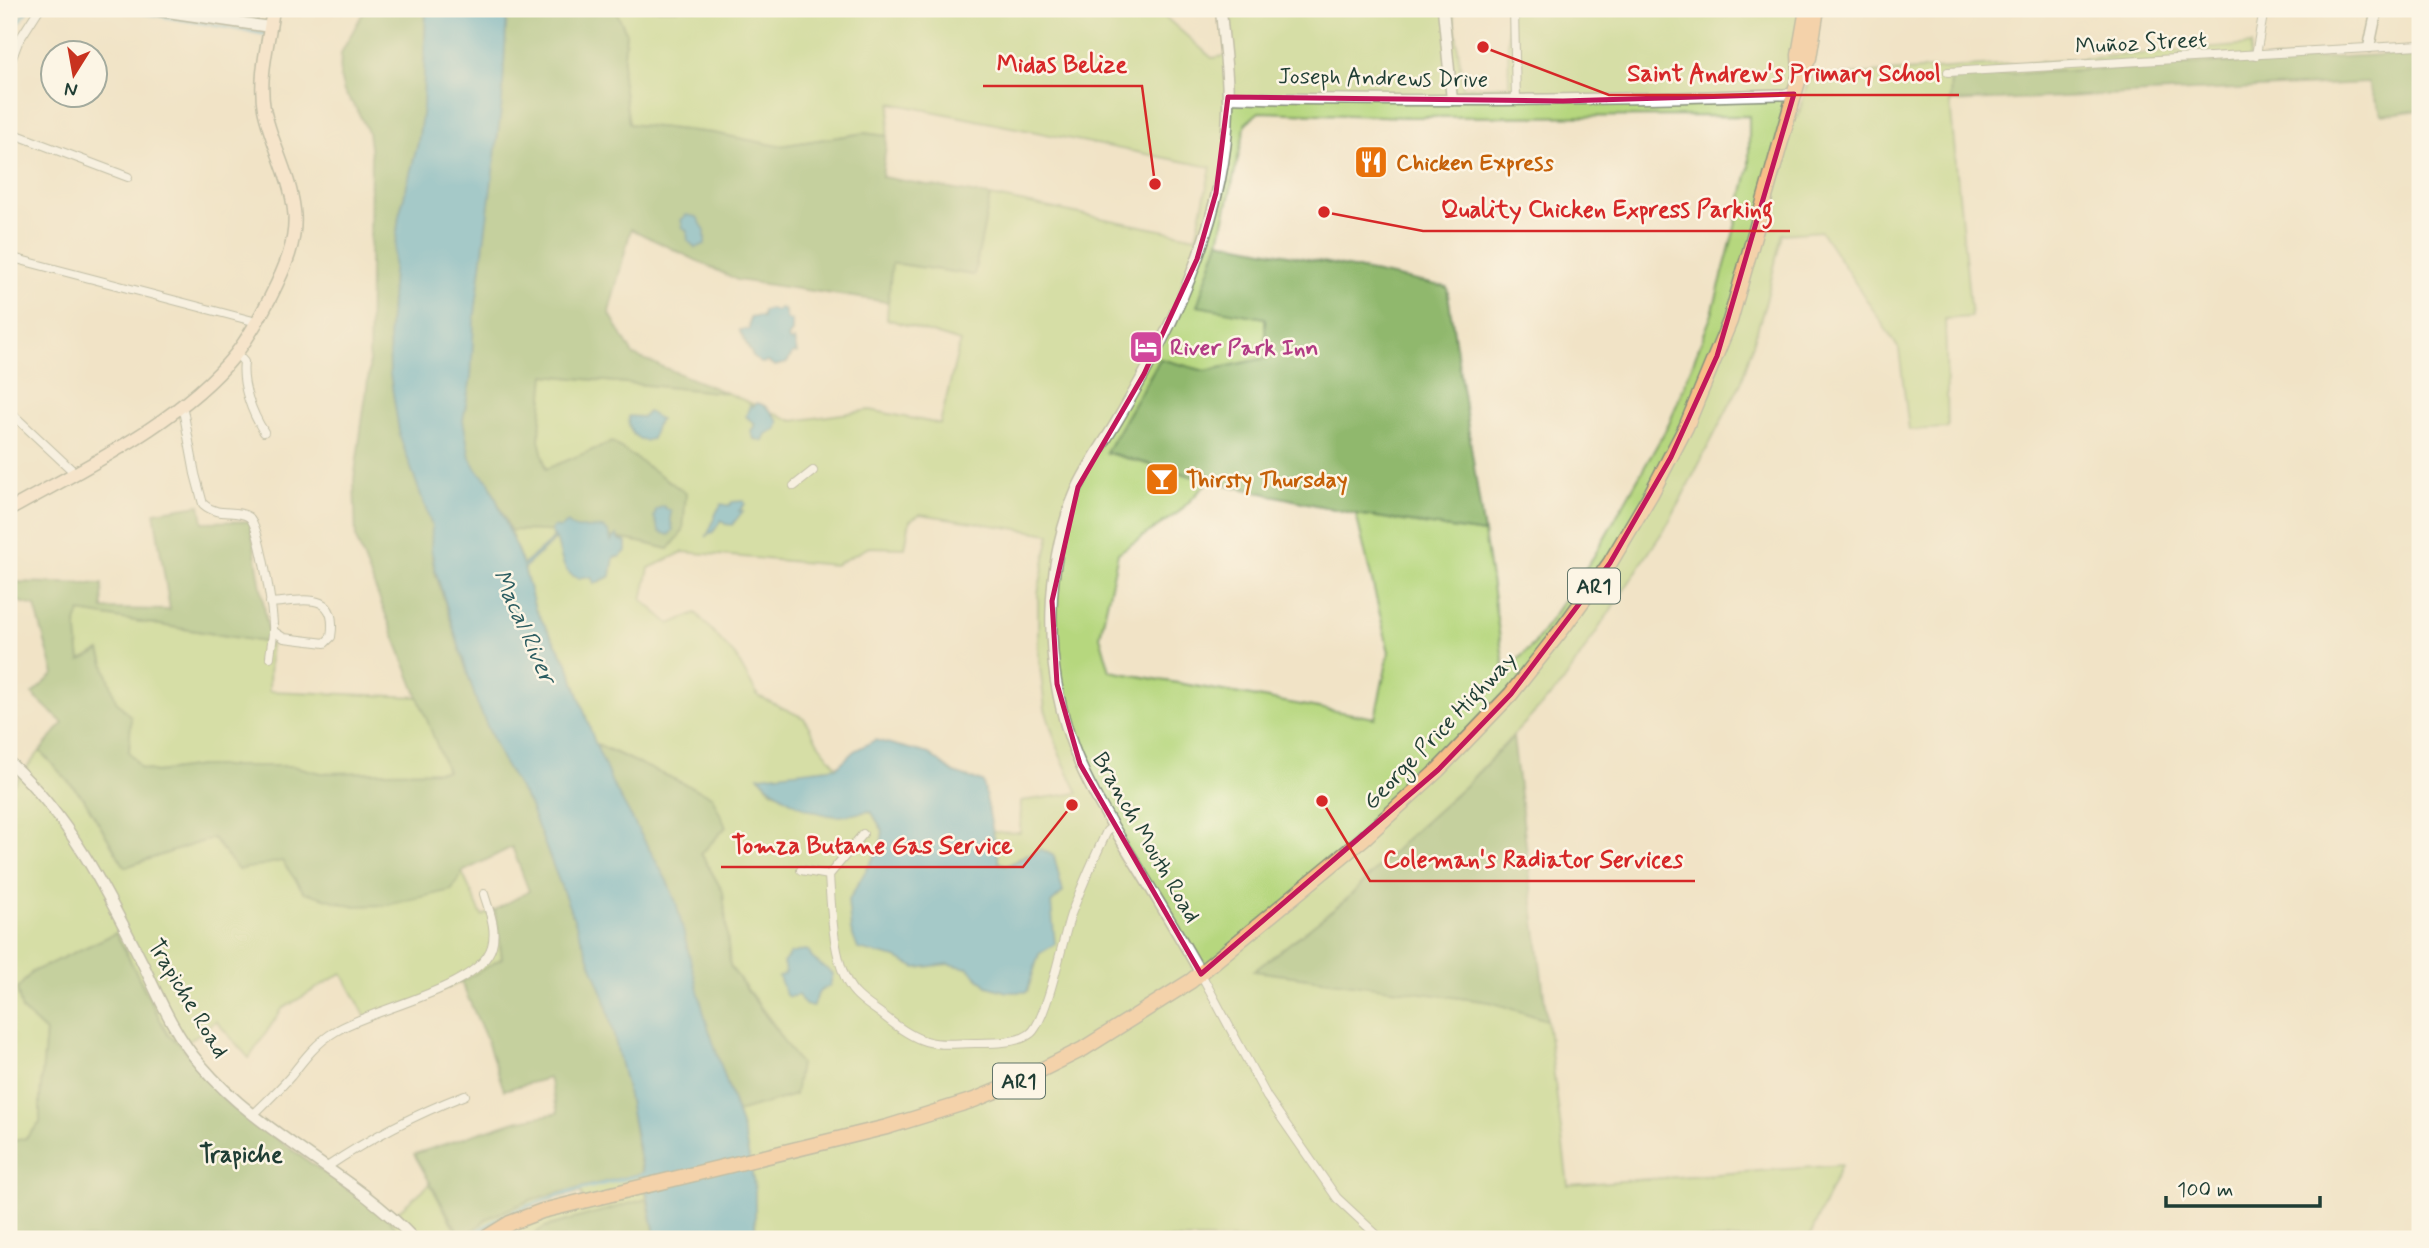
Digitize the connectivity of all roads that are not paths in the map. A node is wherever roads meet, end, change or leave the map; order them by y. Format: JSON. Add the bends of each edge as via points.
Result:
{"nodes":[{"id":1,"x":39,"y":9,"type":"edge"},
{"id":2,"x":147,"y":9,"type":"edge"},
{"id":3,"x":273,"y":9,"type":"edge"},
{"id":4,"x":1221,"y":9,"type":"edge"},
{"id":5,"x":1443,"y":9,"type":"edge"},
{"id":6,"x":1514,"y":9,"type":"edge"},
{"id":7,"x":1807,"y":9,"type":"edge"},
{"id":8,"x":1818,"y":9,"type":"edge"},
{"id":9,"x":2264,"y":9,"type":"edge"},
{"id":10,"x":2377,"y":9,"type":"edge"},
{"id":11,"x":270,"y":27,"type":"junction"},
{"id":12,"x":2420,"y":45,"type":"edge"},
{"id":13,"x":2369,"y":47,"type":"junction"},
{"id":14,"x":2256,"y":55,"type":"junction"},
{"id":15,"x":9,"y":66,"type":"edge"},
{"id":16,"x":1948,"y":72,"type":"dead end"},
{"id":17,"x":1800,"y":75,"type":"junction"},
{"id":18,"x":1794,"y":94,"type":"junction"},
{"id":19,"x":1228,"y":97,"type":"junction"},
{"id":20,"x":1452,"y":100,"type":"junction"},
{"id":21,"x":1516,"y":101,"type":"junction"},
{"id":22,"x":9,"y":132,"type":"edge"},
{"id":23,"x":128,"y":177,"type":"dead end"},
{"id":24,"x":9,"y":257,"type":"edge"},
{"id":25,"x":257,"y":322,"type":"junction"},
{"id":26,"x":236,"y":354,"type":"junction"},
{"id":27,"x":182,"y":404,"type":"junction"},
{"id":28,"x":9,"y":411,"type":"edge"},
{"id":29,"x":264,"y":432,"type":"dead end"},
{"id":30,"x":813,"y":471,"type":"dead end"},
{"id":31,"x":74,"y":472,"type":"junction"},
{"id":32,"x":794,"y":486,"type":"dead end"},
{"id":33,"x":9,"y":510,"type":"edge"},
{"id":34,"x":270,"y":603,"type":"junction"},
{"id":35,"x":273,"y":631,"type":"junction"},
{"id":36,"x":270,"y":657,"type":"dead end"},
{"id":37,"x":9,"y":762,"type":"edge"},
{"id":38,"x":1113,"y":826,"type":"junction"},
{"id":39,"x":863,"y":834,"type":"dead end"},
{"id":40,"x":801,"y":870,"type":"dead end"},
{"id":41,"x":829,"y":875,"type":"junction"},
{"id":42,"x":484,"y":894,"type":"dead end"},
{"id":43,"x":1201,"y":974,"type":"junction"},
{"id":44,"x":464,"y":1096,"type":"dead end"},
{"id":45,"x":253,"y":1115,"type":"junction"},
{"id":46,"x":327,"y":1167,"type":"junction"},
{"id":47,"x":414,"y":1239,"type":"edge"},
{"id":48,"x":484,"y":1239,"type":"edge"},
{"id":49,"x":1381,"y":1239,"type":"edge"}],
"edges":[{"from":1,"to":15,"type":"street"},
{"from":2,"to":11,"type":"street"},
{"from":3,"to":11,"type":"main road"},
{"from":4,"to":19,"type":"street"},
{"from":5,"to":20,"type":"street"},
{"from":6,"to":21,"type":"street"},
{"from":7,"to":17,"type":"highway","number":"AR1"},
{"from":8,"to":17,"type":"highway","number":"AR1","via":[[1809,58]]},
{"from":9,"to":14,"type":"street"},
{"from":10,"to":13,"type":"street"},
{"from":11,"to":25,"type":"main road","via":[[264,106],[295,224],[284,266]]},
{"from":12,"to":13,"type":"street","name":"Muñoz Street"},
{"from":13,"to":14,"type":"street","name":"Muñoz Street"},
{"from":14,"to":16,"type":"street","name":"Muñoz Street"},
{"from":17,"to":18,"type":"highway","name":"George Price Highway","number":"AR1"},
{"from":18,"to":21,"type":"street","name":"Joseph Andrews Drive"},
{"from":18,"to":43,"type":"highway","name":"George Price Highway","number":"AR1","via":[[1721,344],[1686,426],[1610,563],[1533,668],[1448,760],[1363,839]]},
{"from":19,"to":20,"type":"street","name":"Joseph Andrews Drive"},
{"from":19,"to":38,"type":"street","name":"Branch Mouth Road","via":[[1216,193],[1197,259],[1149,365],[1078,487],[1056,566],[1052,630],[1061,708],[1080,764]]},
{"from":20,"to":21,"type":"street","name":"Joseph Andrews Drive"},
{"from":22,"to":23,"type":"street"},
{"from":24,"to":25,"type":"street"},
{"from":25,"to":26,"type":"main road"},
{"from":26,"to":27,"type":"main road"},
{"from":26,"to":29,"type":"street","via":[[244,362],[253,412]]},
{"from":27,"to":31,"type":"main road"},
{"from":27,"to":34,"type":"street","via":[[203,504],[215,512],[251,519]]},
{"from":28,"to":31,"type":"street"},
{"from":30,"to":32,"type":"street"},
{"from":31,"to":33,"type":"main road"},
{"from":34,"to":35,"type":"street"},
{"from":34,"to":35,"type":"street","via":[[316,601],[332,615],[331,637],[325,643],[284,638]]},
{"from":35,"to":36,"type":"street"},
{"from":37,"to":45,"type":"street","name":"Trapiche Road","via":[[40,793],[89,862],[191,1052],[229,1096]]},
{"from":38,"to":41,"type":"street","via":[[1071,915],[1042,1015],[1032,1032],[995,1043],[924,1042],[905,1033],[853,992],[835,941]]},
{"from":38,"to":43,"type":"street","name":"Branch Mouth Road"},
{"from":39,"to":41,"type":"street"},
{"from":40,"to":41,"type":"street"},
{"from":42,"to":45,"type":"street","via":[[494,934],[482,966],[335,1031]]},
{"from":43,"to":48,"type":"highway","name":"George Price Highway","number":"AR1","via":[[1083,1049],[1015,1083],[933,1113],[526,1216]]},
{"from":43,"to":49,"type":"street","name":"Branch Mouth Road","via":[[1267,1097],[1338,1198]]},
{"from":44,"to":46,"type":"street","via":[[428,1109]]},
{"from":45,"to":46,"type":"street","name":"Trapiche Road"},
{"from":46,"to":47,"type":"street","name":"Trapiche Road","via":[[365,1193]]}]}
